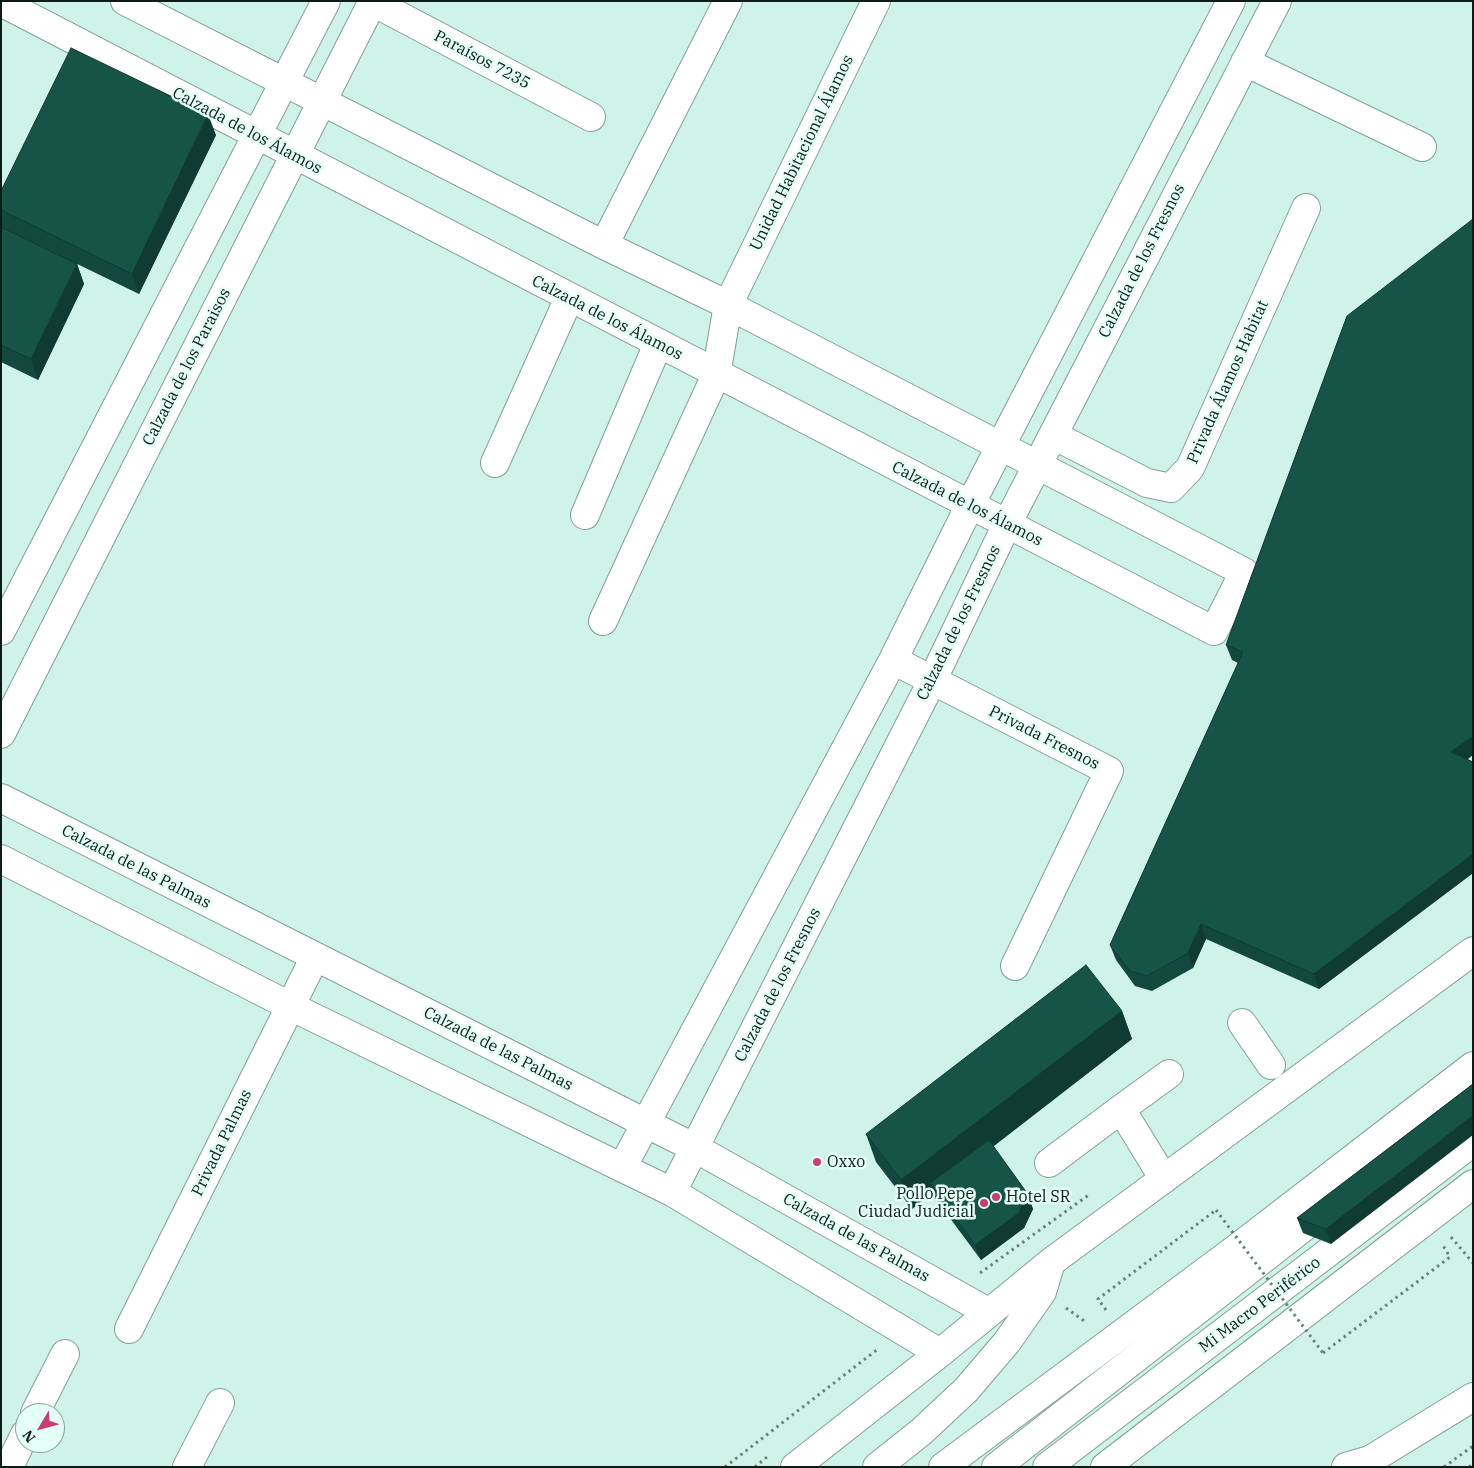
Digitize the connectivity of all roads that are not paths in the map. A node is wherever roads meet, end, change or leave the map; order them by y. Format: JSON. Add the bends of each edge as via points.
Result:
{"nodes":[{"id":1,"x":125,"y":1,"type":"edge"},
{"id":2,"x":326,"y":1,"type":"edge"},
{"id":3,"x":728,"y":1,"type":"edge"},
{"id":4,"x":876,"y":1,"type":"edge"},
{"id":5,"x":1230,"y":1,"type":"edge"},
{"id":6,"x":1,"y":2,"type":"edge"},
{"id":7,"x":373,"y":2,"type":"edge"},
{"id":8,"x":1269,"y":4,"type":"edge"},
{"id":9,"x":1245,"y":62,"type":"junction"},
{"id":10,"x":284,"y":82,"type":"junction"},
{"id":11,"x":322,"y":102,"type":"junction"},
{"id":12,"x":591,"y":117,"type":"dead end"},
{"id":13,"x":256,"y":136,"type":"junction"},
{"id":14,"x":1422,"y":147,"type":"dead end"},
{"id":15,"x":294,"y":156,"type":"junction"},
{"id":16,"x":1306,"y":208,"type":"dead end"},
{"id":17,"x":604,"y":245,"type":"junction"},
{"id":18,"x":569,"y":298,"type":"junction"},
{"id":19,"x":728,"y":306,"type":"junction"},
{"id":20,"x":658,"y":344,"type":"junction"},
{"id":21,"x":716,"y":374,"type":"junction"},
{"id":22,"x":1053,"y":435,"type":"junction"},
{"id":23,"x":999,"y":448,"type":"junction"},
{"id":24,"x":495,"y":463,"type":"dead end"},
{"id":25,"x":1036,"y":466,"type":"junction"},
{"id":26,"x":970,"y":505,"type":"junction"},
{"id":27,"x":585,"y":515,"type":"dead end"},
{"id":28,"x":1006,"y":524,"type":"junction"},
{"id":29,"x":603,"y":621,"type":"dead end"},
{"id":30,"x":1,"y":631,"type":"edge"},
{"id":31,"x":893,"y":660,"type":"junction"},
{"id":32,"x":932,"y":681,"type":"junction"},
{"id":33,"x":1,"y":734,"type":"edge"},
{"id":34,"x":1,"y":798,"type":"edge"},
{"id":35,"x":1,"y":859,"type":"edge"},
{"id":36,"x":1473,"y":950,"type":"edge"},
{"id":37,"x":315,"y":957,"type":"junction"},
{"id":38,"x":1016,"y":966,"type":"dead end"},
{"id":39,"x":290,"y":1006,"type":"junction"},
{"id":40,"x":1242,"y":1023,"type":"dead end"},
{"id":41,"x":1271,"y":1065,"type":"dead end"},
{"id":42,"x":1473,"y":1066,"type":"edge"},
{"id":43,"x":1169,"y":1074,"type":"dead end"},
{"id":44,"x":1121,"y":1109,"type":"junction"},
{"id":45,"x":646,"y":1123,"type":"junction"},
{"id":46,"x":1473,"y":1142,"type":"edge"},
{"id":47,"x":695,"y":1148,"type":"junction"},
{"id":48,"x":1049,"y":1163,"type":"dead end"},
{"id":49,"x":622,"y":1168,"type":"junction"},
{"id":50,"x":1379,"y":1170,"type":"edge"},
{"id":51,"x":1164,"y":1179,"type":"junction"},
{"id":52,"x":1473,"y":1184,"type":"edge"},
{"id":53,"x":672,"y":1192,"type":"junction"},
{"id":54,"x":1051,"y":1262,"type":"junction"},
{"id":55,"x":988,"y":1312,"type":"junction"},
{"id":56,"x":129,"y":1329,"type":"dead end"},
{"id":57,"x":940,"y":1353,"type":"junction"},
{"id":58,"x":65,"y":1354,"type":"dead end"},
{"id":59,"x":1207,"y":1387,"type":"junction"},
{"id":60,"x":1473,"y":1398,"type":"edge"},
{"id":61,"x":41,"y":1403,"type":"edge"},
{"id":62,"x":220,"y":1403,"type":"dead end"},
{"id":63,"x":16,"y":1453,"type":"edge"},
{"id":64,"x":9,"y":1467,"type":"edge"},
{"id":65,"x":187,"y":1467,"type":"edge"},
{"id":66,"x":795,"y":1467,"type":"edge"},
{"id":67,"x":877,"y":1467,"type":"edge"},
{"id":68,"x":943,"y":1467,"type":"edge"},
{"id":69,"x":996,"y":1467,"type":"edge"},
{"id":70,"x":1047,"y":1467,"type":"edge"},
{"id":71,"x":1105,"y":1467,"type":"edge"},
{"id":72,"x":1125,"y":1467,"type":"edge"},
{"id":73,"x":1346,"y":1467,"type":"edge"}],
"edges":[{"from":1,"to":10,"type":"main road"},
{"from":2,"to":10,"type":"main road"},
{"from":3,"to":17,"type":"main road"},
{"from":4,"to":19,"type":"main road","name":"Unidad Habitacional Álamos"},
{"from":5,"to":23,"type":"main road"},
{"from":6,"to":13,"type":"main road","name":"Calzada de los Álamos"},
{"from":7,"to":11,"type":"main road","name":"Calzada de los Paraisos"},
{"from":7,"to":12,"type":"main road","name":"Paraísos 7235"},
{"from":8,"to":9,"type":"main road","name":"Calzada de los Fresnos"},
{"from":9,"to":14,"type":"main road"},
{"from":9,"to":22,"type":"main road","name":"Calzada de los Fresnos"},
{"from":10,"to":11,"type":"main road"},
{"from":10,"to":13,"type":"main road"},
{"from":11,"to":15,"type":"main road","name":"Calzada de los Paraisos"},
{"from":11,"to":17,"type":"main road"},
{"from":13,"to":15,"type":"main road","name":"Calzada de los Álamos"},
{"from":13,"to":30,"type":"main road"},
{"from":15,"to":18,"type":"main road","name":"Calzada de los Álamos"},
{"from":15,"to":33,"type":"main road","name":"Calzada de los Paraisos"},
{"from":16,"to":22,"type":"main road","name":"Privada Álamos Habitat","via":[[1190,468],[1171,488],[1147,483]]},
{"from":17,"to":19,"type":"main road"},
{"from":18,"to":20,"type":"main road","name":"Calzada de los Álamos"},
{"from":18,"to":24,"type":"main road"},
{"from":19,"to":21,"type":"main road","name":"Unidad Habitacional Álamos"},
{"from":19,"to":23,"type":"main road"},
{"from":20,"to":21,"type":"main road","name":"Calzada de los Álamos"},
{"from":20,"to":27,"type":"main road"},
{"from":21,"to":26,"type":"main road","name":"Calzada de los Álamos"},
{"from":21,"to":29,"type":"main road","name":"Unidad Habitacional Álamos"},
{"from":22,"to":25,"type":"main road","name":"Calzada de los Fresnos"},
{"from":23,"to":25,"type":"main road"},
{"from":23,"to":26,"type":"main road"},
{"from":25,"to":28,"type":"main road","name":"Calzada de los Fresnos"},
{"from":25,"to":28,"type":"main road","name":"Calzada de los Álamos","via":[[1244,572],[1214,631]]},
{"from":26,"to":28,"type":"main road","name":"Calzada de los Álamos"},
{"from":26,"to":31,"type":"main road"},
{"from":28,"to":32,"type":"main road","name":"Calzada de los Fresnos"},
{"from":31,"to":32,"type":"main road","name":"Privada Fresnos"},
{"from":31,"to":45,"type":"main road"},
{"from":32,"to":38,"type":"main road","name":"Privada Fresnos","via":[[1109,771]]},
{"from":32,"to":47,"type":"main road","name":"Calzada de los Fresnos"},
{"from":34,"to":37,"type":"main road","name":"Calzada de las Palmas"},
{"from":35,"to":39,"type":"main road"},
{"from":36,"to":51,"type":"main road"},
{"from":37,"to":39,"type":"main road","name":"Privada Palmas"},
{"from":37,"to":45,"type":"main road","name":"Calzada de las Palmas"},
{"from":39,"to":49,"type":"main road"},
{"from":39,"to":56,"type":"main road","name":"Privada Palmas"},
{"from":40,"to":41,"type":"main road"},
{"from":42,"to":68,"type":"main road","via":[[1237,1248]]},
{"from":43,"to":44,"type":"main road"},
{"from":44,"to":48,"type":"main road"},
{"from":44,"to":51,"type":"main road"},
{"from":45,"to":47,"type":"main road","name":"Calzada de las Palmas"},
{"from":45,"to":49,"type":"main road"},
{"from":46,"to":70,"type":"main road","name":"Mi Macro Periférico"},
{"from":47,"to":53,"type":"main road","name":"Calzada de los Fresnos"},
{"from":47,"to":55,"type":"main road","name":"Calzada de las Palmas"},
{"from":49,"to":53,"type":"main road"},
{"from":50,"to":69,"type":"main road"},
{"from":51,"to":54,"type":"main road"},
{"from":52,"to":59,"type":"main road"},
{"from":53,"to":57,"type":"main road"},
{"from":54,"to":55,"type":"main road"},
{"from":54,"to":67,"type":"main road","via":[[1042,1292],[1007,1342],[966,1390]]},
{"from":55,"to":57,"type":"main road"},
{"from":57,"to":66,"type":"main road"},
{"from":58,"to":61,"type":"main road"},
{"from":59,"to":71,"type":"main road"},
{"from":59,"to":72,"type":"main road"},
{"from":60,"to":73,"type":"main road","via":[[1370,1460]]},
{"from":62,"to":65,"type":"main road"},
{"from":63,"to":64,"type":"main road"}]}
